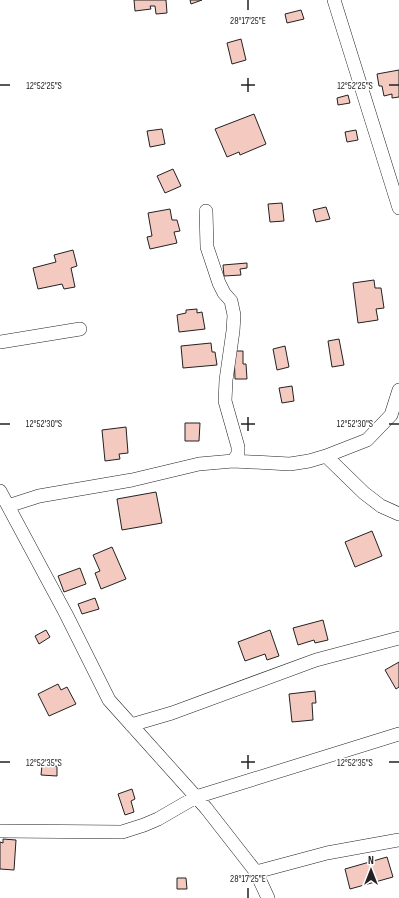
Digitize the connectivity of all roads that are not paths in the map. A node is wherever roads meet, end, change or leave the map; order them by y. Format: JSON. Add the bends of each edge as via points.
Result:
{"nodes":[{"id":1,"x":334,"y":0,"type":"edge"},
{"id":2,"x":399,"y":208,"type":"edge"},
{"id":3,"x":206,"y":211,"type":"dead end"},
{"id":4,"x":80,"y":329,"type":"dead end"},
{"id":5,"x":0,"y":342,"type":"edge"},
{"id":6,"x":399,"y":390,"type":"edge"},
{"id":7,"x":326,"y":456,"type":"junction"},
{"id":8,"x":233,"y":461,"type":"junction"},
{"id":9,"x":0,"y":491,"type":"edge"},
{"id":10,"x":8,"y":506,"type":"junction"},
{"id":11,"x":399,"y":514,"type":"edge"},
{"id":12,"x":399,"y":638,"type":"edge"},
{"id":13,"x":131,"y":725,"type":"junction"},
{"id":14,"x":399,"y":734,"type":"edge"},
{"id":15,"x":196,"y":797,"type":"junction"},
{"id":16,"x":0,"y":831,"type":"edge"},
{"id":17,"x":399,"y":840,"type":"edge"},
{"id":18,"x":256,"y":872,"type":"junction"},
{"id":19,"x":268,"y":898,"type":"edge"}],
"edges":[{"from":1,"to":2,"type":"street"},
{"from":3,"to":8,"type":"street","via":[[207,247],[219,283],[231,301],[234,315],[225,401],[238,447],[238,454]]},
{"from":4,"to":5,"type":"street"},
{"from":6,"to":7,"type":"street","via":[[391,415],[372,436],[362,443]]},
{"from":7,"to":8,"type":"street","via":[[290,464]]},
{"from":7,"to":11,"type":"street","via":[[364,493],[381,506]]},
{"from":8,"to":10,"type":"street","via":[[199,464],[132,480],[38,496]]},
{"from":9,"to":10,"type":"street"},
{"from":10,"to":13,"type":"street","via":[[109,700]]},
{"from":12,"to":13,"type":"street","via":[[316,660],[172,713]]},
{"from":13,"to":15,"type":"street"},
{"from":14,"to":15,"type":"street"},
{"from":15,"to":16,"type":"street","via":[[158,819],[122,832]]},
{"from":15,"to":18,"type":"street"},
{"from":17,"to":18,"type":"street","via":[[327,853]]},
{"from":18,"to":19,"type":"street"}]}
